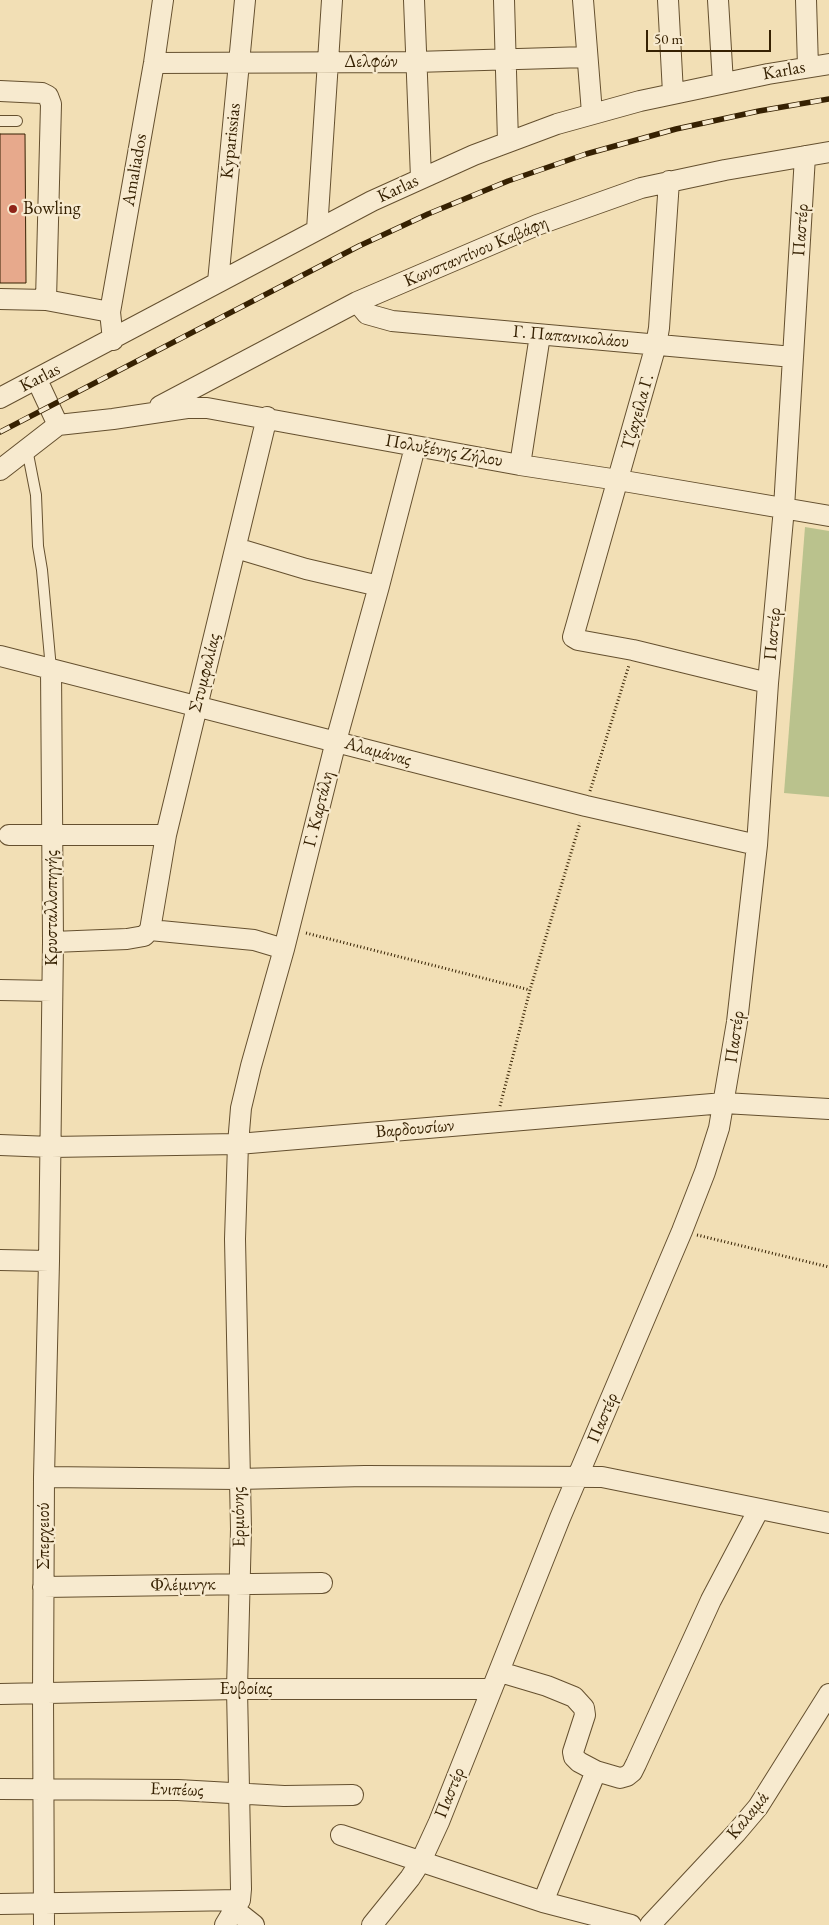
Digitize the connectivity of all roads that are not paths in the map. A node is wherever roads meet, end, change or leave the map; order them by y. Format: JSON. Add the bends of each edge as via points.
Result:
{"nodes":[{"id":1,"x":163,"y":0,"type":"edge"},
{"id":2,"x":245,"y":0,"type":"edge"},
{"id":3,"x":332,"y":0,"type":"edge"},
{"id":4,"x":414,"y":0,"type":"edge"},
{"id":5,"x":504,"y":0,"type":"edge"},
{"id":6,"x":583,"y":0,"type":"edge"},
{"id":7,"x":668,"y":0,"type":"edge"},
{"id":8,"x":718,"y":0,"type":"edge"},
{"id":9,"x":806,"y":0,"type":"edge"},
{"id":10,"x":588,"y":57,"type":"junction"},
{"id":11,"x":506,"y":59,"type":"junction"},
{"id":12,"x":154,"y":62,"type":"junction"},
{"id":13,"x":415,"y":62,"type":"junction"},
{"id":14,"x":239,"y":63,"type":"junction"},
{"id":15,"x":328,"y":63,"type":"junction"},
{"id":16,"x":829,"y":64,"type":"edge"},
{"id":17,"x":808,"y":67,"type":"junction"},
{"id":18,"x":723,"y":83,"type":"junction"},
{"id":19,"x":0,"y":91,"type":"edge"},
{"id":20,"x":673,"y":93,"type":"junction"},
{"id":21,"x":592,"y":113,"type":"junction"},
{"id":22,"x":0,"y":121,"type":"edge"},
{"id":23,"x":16,"y":121,"type":"dead end"},
{"id":24,"x":508,"y":142,"type":"junction"},
{"id":25,"x":829,"y":152,"type":"edge"},
{"id":26,"x":805,"y":156,"type":"junction"},
{"id":27,"x":420,"y":178,"type":"junction"},
{"id":28,"x":669,"y":181,"type":"junction"},
{"id":29,"x":316,"y":230,"type":"junction"},
{"id":30,"x":218,"y":282,"type":"junction"},
{"id":31,"x":0,"y":299,"type":"edge"},
{"id":32,"x":46,"y":300,"type":"junction"},
{"id":33,"x":357,"y":302,"type":"junction"},
{"id":34,"x":110,"y":312,"type":"junction"},
{"id":35,"x":540,"y":334,"type":"junction"},
{"id":36,"x":113,"y":340,"type":"junction"},
{"id":37,"x":656,"y":345,"type":"junction"},
{"id":38,"x":793,"y":356,"type":"junction"},
{"id":39,"x":37,"y":380,"type":"junction"},
{"id":40,"x":0,"y":398,"type":"edge"},
{"id":41,"x":146,"y":413,"type":"junction"},
{"id":42,"x":267,"y":417,"type":"junction"},
{"id":43,"x":58,"y":425,"type":"junction"},
{"id":44,"x":414,"y":447,"type":"junction"},
{"id":45,"x":27,"y":449,"type":"junction"},
{"id":46,"x":520,"y":465,"type":"junction"},
{"id":47,"x":0,"y":470,"type":"edge"},
{"id":48,"x":618,"y":480,"type":"junction"},
{"id":49,"x":784,"y":508,"type":"junction"},
{"id":50,"x":829,"y":516,"type":"edge"},
{"id":51,"x":236,"y":548,"type":"junction"},
{"id":52,"x":379,"y":586,"type":"junction"},
{"id":53,"x":0,"y":656,"type":"edge"},
{"id":54,"x":51,"y":669,"type":"junction"},
{"id":55,"x":768,"y":683,"type":"junction"},
{"id":56,"x":197,"y":706,"type":"junction"},
{"id":57,"x":336,"y":741,"type":"junction"},
{"id":58,"x":52,"y":834,"type":"junction"},
{"id":59,"x":9,"y":835,"type":"dead end"},
{"id":60,"x":166,"y":835,"type":"junction"},
{"id":61,"x":757,"y":845,"type":"junction"},
{"id":62,"x":150,"y":930,"type":"junction"},
{"id":63,"x":53,"y":942,"type":"junction"},
{"id":64,"x":284,"y":949,"type":"junction"},
{"id":65,"x":0,"y":990,"type":"edge"},
{"id":66,"x":52,"y":991,"type":"junction"},
{"id":67,"x":724,"y":1103,"type":"junction"},
{"id":68,"x":829,"y":1109,"type":"edge"},
{"id":69,"x":238,"y":1144,"type":"junction"},
{"id":70,"x":0,"y":1145,"type":"edge"},
{"id":71,"x":50,"y":1147,"type":"junction"},
{"id":72,"x":0,"y":1260,"type":"edge"},
{"id":73,"x":49,"y":1261,"type":"junction"},
{"id":74,"x":44,"y":1477,"type":"junction"},
{"id":75,"x":578,"y":1477,"type":"junction"},
{"id":76,"x":238,"y":1479,"type":"junction"},
{"id":77,"x":759,"y":1509,"type":"junction"},
{"id":78,"x":829,"y":1523,"type":"edge"},
{"id":79,"x":322,"y":1583,"type":"dead end"},
{"id":80,"x":239,"y":1584,"type":"junction"},
{"id":81,"x":43,"y":1587,"type":"junction"},
{"id":82,"x":496,"y":1681,"type":"junction"},
{"id":83,"x":237,"y":1689,"type":"junction"},
{"id":84,"x":0,"y":1694,"type":"edge"},
{"id":85,"x":43,"y":1694,"type":"junction"},
{"id":86,"x":829,"y":1694,"type":"edge"},
{"id":87,"x":596,"y":1771,"type":"junction"},
{"id":88,"x":43,"y":1788,"type":"junction"},
{"id":89,"x":0,"y":1789,"type":"edge"},
{"id":90,"x":238,"y":1793,"type":"junction"},
{"id":91,"x":353,"y":1795,"type":"dead end"},
{"id":92,"x":341,"y":1835,"type":"dead end"},
{"id":93,"x":421,"y":1862,"type":"junction"},
{"id":94,"x":543,"y":1902,"type":"junction"},
{"id":95,"x":0,"y":1904,"type":"edge"},
{"id":96,"x":44,"y":1904,"type":"junction"},
{"id":97,"x":235,"y":1906,"type":"edge"},
{"id":98,"x":44,"y":1925,"type":"edge"},
{"id":99,"x":254,"y":1925,"type":"edge"},
{"id":100,"x":372,"y":1925,"type":"edge"},
{"id":101,"x":631,"y":1925,"type":"edge"},
{"id":102,"x":650,"y":1925,"type":"edge"}],
"edges":[{"from":1,"to":12,"type":"street","name":"Amaliados"},
{"from":2,"to":14,"type":"street","name":"Kyparissias"},
{"from":3,"to":15,"type":"street"},
{"from":4,"to":13,"type":"street"},
{"from":5,"to":11,"type":"street"},
{"from":6,"to":10,"type":"street"},
{"from":7,"to":20,"type":"street"},
{"from":8,"to":18,"type":"street"},
{"from":9,"to":17,"type":"street"},
{"from":10,"to":11,"type":"street","name":"Δελφών"},
{"from":10,"to":21,"type":"street"},
{"from":11,"to":13,"type":"street","name":"Δελφών"},
{"from":11,"to":24,"type":"street"},
{"from":12,"to":14,"type":"street","name":"Δελφών"},
{"from":12,"to":34,"type":"street","name":"Amaliados"},
{"from":13,"to":15,"type":"street","name":"Δελφών"},
{"from":13,"to":27,"type":"street"},
{"from":14,"to":15,"type":"street","name":"Δελφών"},
{"from":14,"to":30,"type":"street","name":"Kyparissias"},
{"from":15,"to":29,"type":"street"},
{"from":16,"to":17,"type":"street","name":"Karlas"},
{"from":17,"to":18,"type":"street","name":"Karlas"},
{"from":18,"to":20,"type":"street","name":"Karlas"},
{"from":19,"to":32,"type":"street","via":[[42,94],[48,96],[51,104]]},
{"from":20,"to":21,"type":"street","name":"Karlas"},
{"from":21,"to":24,"type":"street","name":"Karlas"},
{"from":22,"to":23,"type":"lane"},
{"from":24,"to":27,"type":"street","name":"Karlas"},
{"from":25,"to":26,"type":"street","name":"Κωνσταντίνου Καβάφη"},
{"from":26,"to":28,"type":"street","name":"Κωνσταντίνου Καβάφη"},
{"from":26,"to":38,"type":"street","name":"Παστέρ"},
{"from":27,"to":29,"type":"street","name":"Karlas"},
{"from":28,"to":33,"type":"street","name":"Κωνσταντίνου Καβάφη","via":[[537,225]]},
{"from":28,"to":37,"type":"street","name":"Τζαχείλα Γ."},
{"from":29,"to":30,"type":"street","name":"Karlas"},
{"from":30,"to":36,"type":"street","name":"Karlas"},
{"from":31,"to":32,"type":"street"},
{"from":32,"to":34,"type":"street"},
{"from":33,"to":35,"type":"street","name":"Γ. Παπανικολάου","via":[[367,314],[386,320]]},
{"from":33,"to":41,"type":"street","name":"Κωνσταντίνου Καβάφη"},
{"from":34,"to":36,"type":"street","name":"Amaliados"},
{"from":35,"to":37,"type":"street","name":"Γ. Παπανικολάου"},
{"from":35,"to":46,"type":"street"},
{"from":36,"to":39,"type":"street","name":"Karlas"},
{"from":37,"to":38,"type":"street","name":"Γ. Παπανικολάου"},
{"from":37,"to":48,"type":"street","name":"Τζαχείλα Γ."},
{"from":38,"to":49,"type":"street","name":"Παστέρ"},
{"from":39,"to":40,"type":"street","name":"Karlas"},
{"from":39,"to":43,"type":"street"},
{"from":41,"to":42,"type":"street","name":"Πολυξένης Ζήλου","via":[[207,408]]},
{"from":41,"to":43,"type":"street","name":"Πολυξένης Ζήλου"},
{"from":42,"to":44,"type":"street","name":"Πολυξένης Ζήλου"},
{"from":42,"to":51,"type":"street","name":"Στυμφαλίας"},
{"from":43,"to":45,"type":"street"},
{"from":44,"to":46,"type":"street","name":"Πολυξένης Ζήλου"},
{"from":44,"to":52,"type":"street","name":"Γ. Καρτάλη"},
{"from":45,"to":47,"type":"street"},
{"from":45,"to":54,"type":"lane","via":[[36,495]]},
{"from":46,"to":48,"type":"street","name":"Πολυξένης Ζήλου"},
{"from":48,"to":49,"type":"street","name":"Πολυξένης Ζήλου"},
{"from":48,"to":55,"type":"street","name":"Τζαχείλα Γ.","via":[[573,637]]},
{"from":49,"to":50,"type":"street","name":"Πολυξένης Ζήλου"},
{"from":49,"to":55,"type":"street","name":"Παστέρ"},
{"from":51,"to":52,"type":"street"},
{"from":51,"to":56,"type":"street","name":"Στυμφαλίας"},
{"from":52,"to":57,"type":"street","name":"Γ. Καρτάλη"},
{"from":53,"to":54,"type":"street","name":"Αλαμάνας"},
{"from":54,"to":56,"type":"street","name":"Αλαμάνας"},
{"from":54,"to":58,"type":"street","name":"Κρυσταλλοπηγής"},
{"from":55,"to":61,"type":"street","name":"Παστέρ"},
{"from":56,"to":57,"type":"street","name":"Αλαμάνας"},
{"from":56,"to":60,"type":"street","name":"Στυμφαλίας"},
{"from":57,"to":61,"type":"street","name":"Αλαμάνας","via":[[586,806]]},
{"from":57,"to":64,"type":"street","name":"Γ. Καρτάλη"},
{"from":58,"to":59,"type":"street"},
{"from":58,"to":60,"type":"street"},
{"from":58,"to":63,"type":"street","name":"Κρυσταλλοπηγής"},
{"from":60,"to":62,"type":"street","name":"Στυμφαλίας"},
{"from":61,"to":67,"type":"street","name":"Παστέρ"},
{"from":62,"to":63,"type":"street","via":[[144,936],[127,939]]},
{"from":62,"to":64,"type":"street","via":[[254,940]]},
{"from":63,"to":66,"type":"street","name":"Κρυσταλλοπηγής"},
{"from":64,"to":69,"type":"street","name":"Γ. Καρτάλη","via":[[247,1080]]},
{"from":65,"to":66,"type":"street"},
{"from":66,"to":71,"type":"street","name":"Κρυσταλλοπηγής"},
{"from":67,"to":68,"type":"street","name":"Βαρδουσίων"},
{"from":67,"to":69,"type":"street","name":"Βαρδουσίων"},
{"from":67,"to":75,"type":"street","name":"Παστέρ","via":[[710,1158],[682,1231]]},
{"from":69,"to":71,"type":"street","name":"Βαρδουσίων"},
{"from":69,"to":76,"type":"street","name":"Ερμιόνης","via":[[235,1239]]},
{"from":70,"to":71,"type":"street","name":"Βαρδουσίων"},
{"from":71,"to":73,"type":"street","name":"Σπερχειού"},
{"from":72,"to":73,"type":"street"},
{"from":73,"to":74,"type":"street","name":"Σπερχειού"},
{"from":74,"to":76,"type":"street"},
{"from":74,"to":81,"type":"street","name":"Σπερχειού"},
{"from":75,"to":76,"type":"street"},
{"from":75,"to":77,"type":"street","via":[[602,1477]]},
{"from":75,"to":82,"type":"street","name":"Παστέρ"},
{"from":76,"to":80,"type":"street","name":"Ερμιόνης","via":[[241,1529]]},
{"from":77,"to":78,"type":"street"},
{"from":77,"to":87,"type":"street","name":"Ευβοίας","via":[[711,1600],[632,1772],[620,1778]]},
{"from":79,"to":80,"type":"street","name":"Φλέμινγκ"},
{"from":80,"to":81,"type":"street","name":"Φλέμινγκ"},
{"from":80,"to":83,"type":"street","name":"Ερμιόνης"},
{"from":81,"to":85,"type":"street","name":"Σπερχειού"},
{"from":82,"to":83,"type":"street","name":"Ευβοίας"},
{"from":82,"to":87,"type":"street","name":"Ευβοίας","via":[[547,1686],[581,1703],[585,1715],[572,1752],[578,1762]]},
{"from":82,"to":93,"type":"street","name":"Παστέρ"},
{"from":83,"to":85,"type":"street","name":"Ευβοίας"},
{"from":83,"to":90,"type":"street","name":"Ερμιόνης"},
{"from":84,"to":85,"type":"street","name":"Ευβοίας"},
{"from":85,"to":88,"type":"street","name":"Σπερχειού"},
{"from":86,"to":102,"type":"street","name":"Καλαμά","via":[[758,1806]]},
{"from":87,"to":94,"type":"street"},
{"from":88,"to":89,"type":"street","name":"Ενιπέως"},
{"from":88,"to":90,"type":"street","name":"Ενιπέως"},
{"from":88,"to":96,"type":"street","name":"Σπερχειού"},
{"from":90,"to":91,"type":"street","name":"Ενιπέως"},
{"from":90,"to":97,"type":"street","name":"Ερμιόνης"},
{"from":92,"to":93,"type":"street"},
{"from":93,"to":94,"type":"street"},
{"from":93,"to":100,"type":"street","name":"Παστέρ"},
{"from":94,"to":101,"type":"street"},
{"from":95,"to":96,"type":"street"},
{"from":96,"to":97,"type":"street"},
{"from":96,"to":98,"type":"street","name":"Σπερχειού"},
{"from":97,"to":99,"type":"street"}]}
